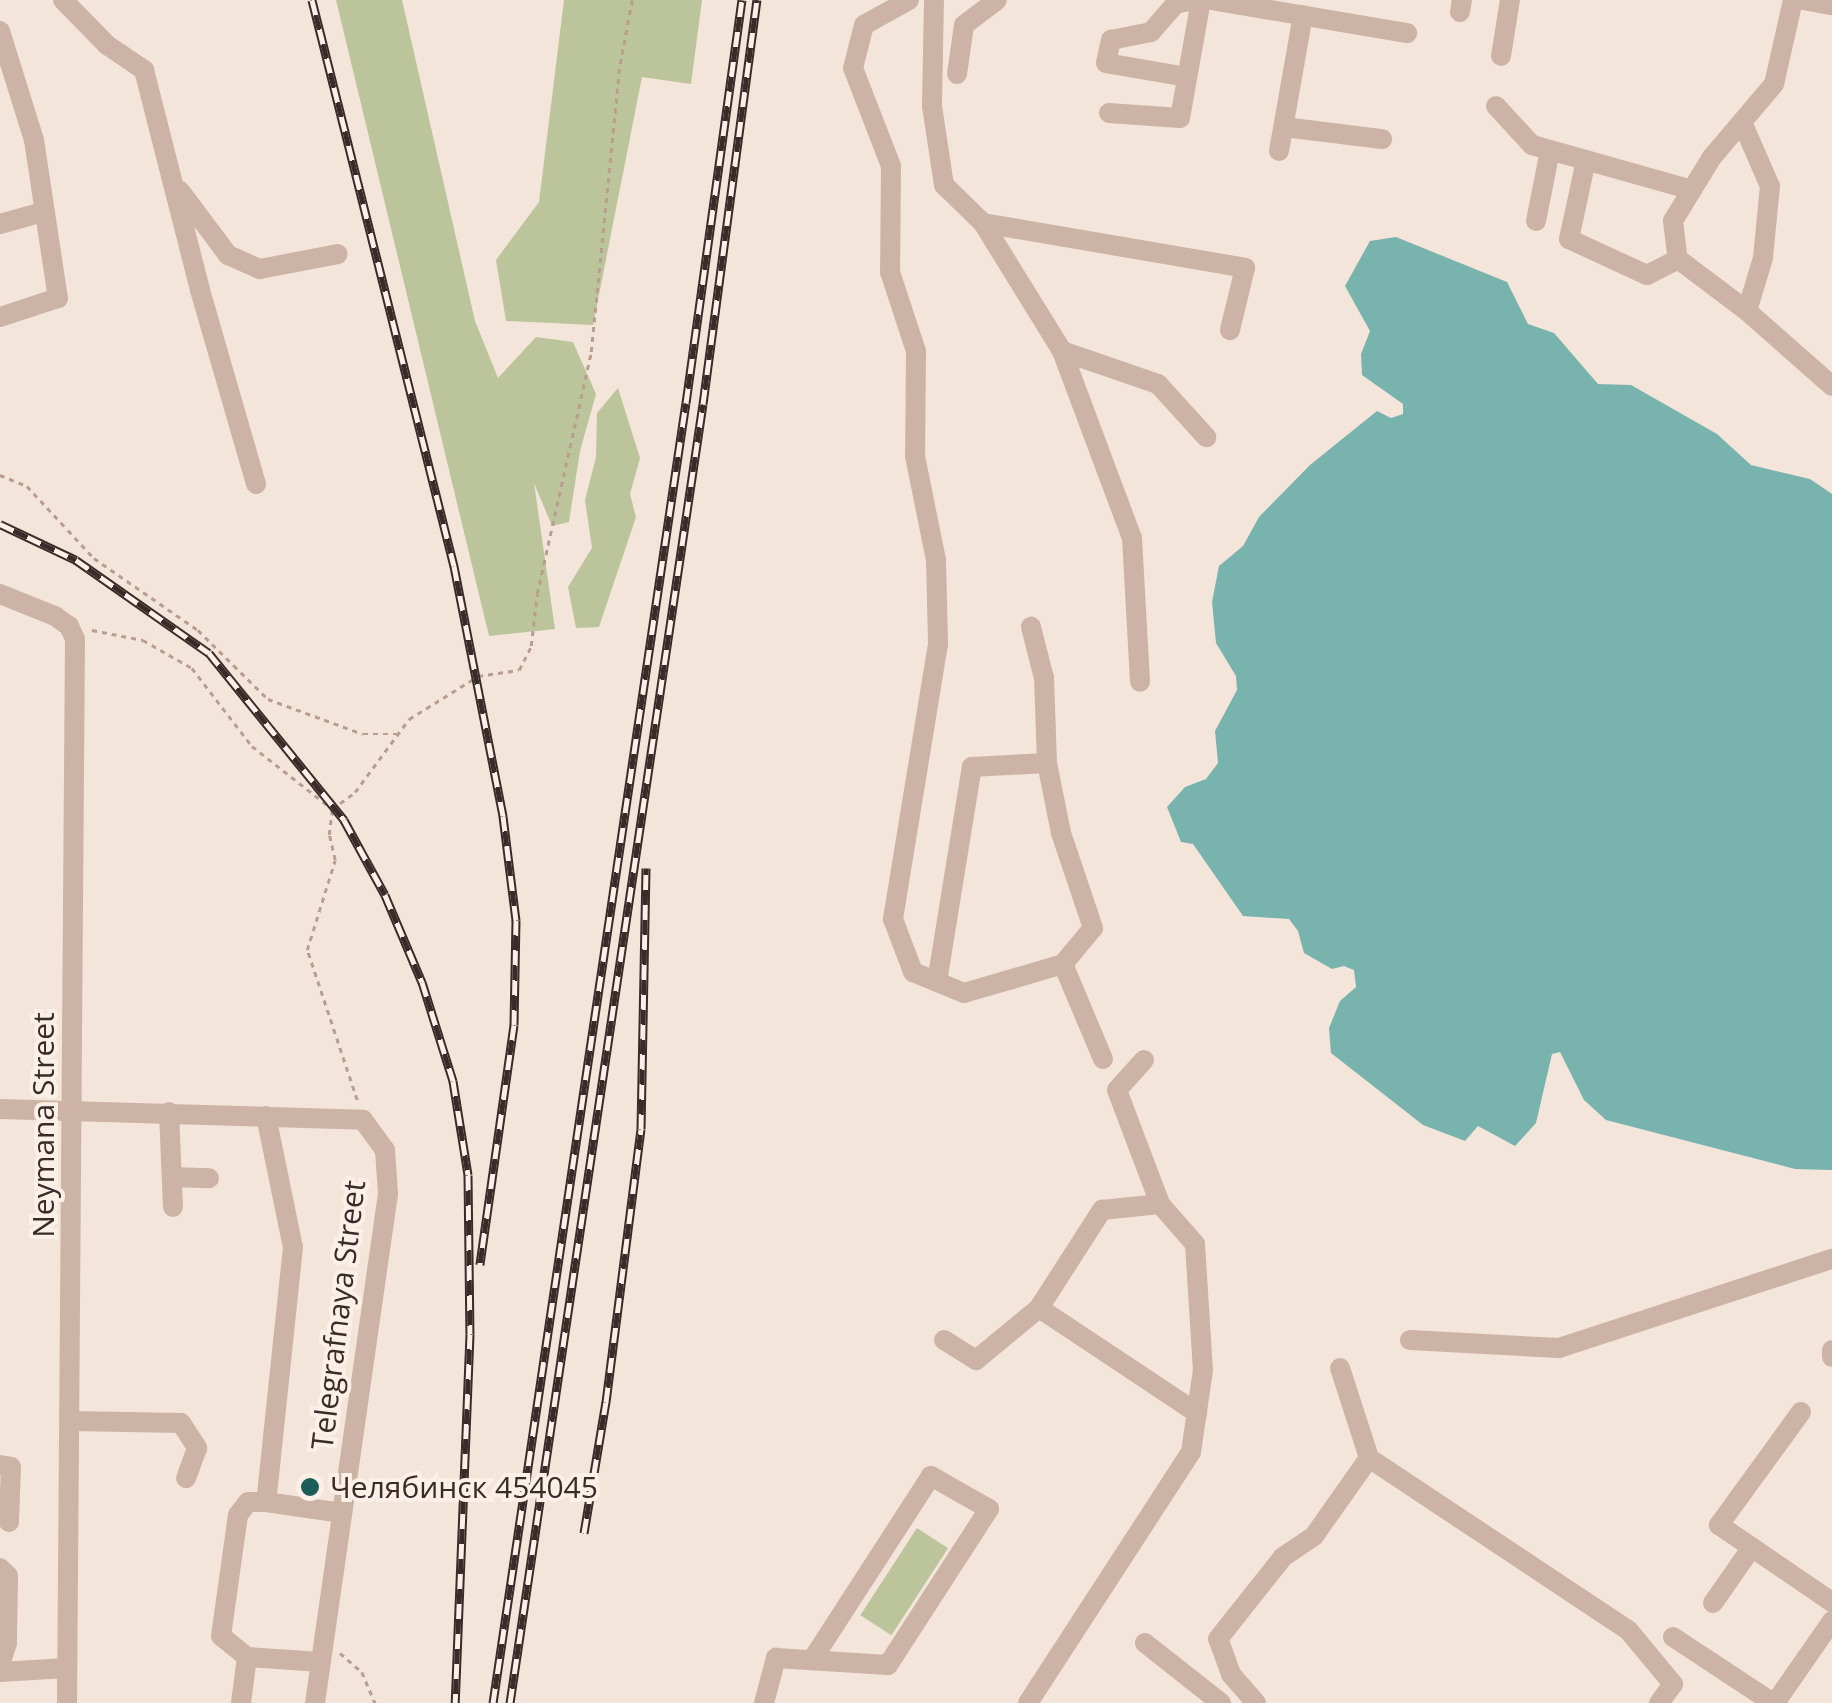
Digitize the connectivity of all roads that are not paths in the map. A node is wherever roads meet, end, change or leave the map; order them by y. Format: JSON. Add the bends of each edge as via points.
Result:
{"nodes":[{"id":1,"x":63,"y":0,"type":"edge"},
{"id":2,"x":910,"y":0,"type":"edge"},
{"id":3,"x":934,"y":0,"type":"edge"},
{"id":4,"x":997,"y":0,"type":"edge"},
{"id":5,"x":1198,"y":0,"type":"edge"},
{"id":6,"x":1212,"y":0,"type":"edge"},
{"id":7,"x":1510,"y":0,"type":"edge"},
{"id":8,"x":1793,"y":0,"type":"edge"},
{"id":9,"x":1804,"y":0,"type":"edge"},
{"id":10,"x":1832,"y":4,"type":"edge"},
{"id":11,"x":1303,"y":15,"type":"junction"},
{"id":12,"x":0,"y":31,"type":"edge"},
{"id":13,"x":1407,"y":33,"type":"dead end"},
{"id":14,"x":1501,"y":56,"type":"dead end"},
{"id":15,"x":957,"y":74,"type":"dead end"},
{"id":16,"x":1187,"y":77,"type":"junction"},
{"id":17,"x":1496,"y":106,"type":"dead end"},
{"id":18,"x":1109,"y":113,"type":"dead end"},
{"id":19,"x":1742,"y":122,"type":"junction"},
{"id":20,"x":1284,"y":127,"type":"junction"},
{"id":21,"x":1382,"y":139,"type":"dead end"},
{"id":22,"x":1550,"y":150,"type":"junction"},
{"id":23,"x":1280,"y":151,"type":"dead end"},
{"id":24,"x":1586,"y":160,"type":"junction"},
{"id":25,"x":176,"y":186,"type":"junction"},
{"id":26,"x":1692,"y":190,"type":"junction"},
{"id":27,"x":42,"y":212,"type":"junction"},
{"id":28,"x":1536,"y":221,"type":"dead end"},
{"id":29,"x":983,"y":223,"type":"junction"},
{"id":30,"x":0,"y":224,"type":"edge"},
{"id":31,"x":338,"y":254,"type":"dead end"},
{"id":32,"x":1678,"y":259,"type":"junction"},
{"id":33,"x":1747,"y":311,"type":"junction"},
{"id":34,"x":0,"y":317,"type":"edge"},
{"id":35,"x":1230,"y":330,"type":"dead end"},
{"id":36,"x":1062,"y":351,"type":"junction"},
{"id":37,"x":1832,"y":386,"type":"edge"},
{"id":38,"x":1206,"y":437,"type":"dead end"},
{"id":39,"x":256,"y":484,"type":"dead end"},
{"id":40,"x":0,"y":594,"type":"edge"},
{"id":41,"x":1031,"y":627,"type":"dead end"},
{"id":42,"x":1140,"y":682,"type":"dead end"},
{"id":43,"x":1047,"y":762,"type":"junction"},
{"id":44,"x":1063,"y":964,"type":"junction"},
{"id":45,"x":937,"y":982,"type":"junction"},
{"id":46,"x":1102,"y":1059,"type":"dead end"},
{"id":47,"x":1144,"y":1060,"type":"dead end"},
{"id":48,"x":74,"y":1108,"type":"junction"},
{"id":49,"x":0,"y":1109,"type":"edge"},
{"id":50,"x":169,"y":1112,"type":"junction"},
{"id":51,"x":266,"y":1116,"type":"junction"},
{"id":52,"x":172,"y":1177,"type":"junction"},
{"id":53,"x":208,"y":1178,"type":"dead end"},
{"id":54,"x":1160,"y":1204,"type":"junction"},
{"id":55,"x":173,"y":1207,"type":"dead end"},
{"id":56,"x":1832,"y":1258,"type":"edge"},
{"id":57,"x":1039,"y":1308,"type":"junction"},
{"id":58,"x":944,"y":1340,"type":"dead end"},
{"id":59,"x":1410,"y":1340,"type":"dead end"},
{"id":60,"x":1340,"y":1368,"type":"dead end"},
{"id":61,"x":1801,"y":1412,"type":"dead end"},
{"id":62,"x":1197,"y":1413,"type":"junction"},
{"id":63,"x":70,"y":1421,"type":"junction"},
{"id":64,"x":1369,"y":1458,"type":"junction"},
{"id":65,"x":0,"y":1465,"type":"edge"},
{"id":66,"x":186,"y":1478,"type":"dead end"},
{"id":67,"x":266,"y":1502,"type":"junction"},
{"id":68,"x":342,"y":1513,"type":"junction"},
{"id":69,"x":9,"y":1522,"type":"dead end"},
{"id":70,"x":1752,"y":1548,"type":"junction"},
{"id":71,"x":0,"y":1568,"type":"edge"},
{"id":72,"x":1832,"y":1602,"type":"edge"},
{"id":73,"x":1713,"y":1603,"type":"dead end"},
{"id":74,"x":1832,"y":1620,"type":"edge"},
{"id":75,"x":1674,"y":1636,"type":"dead end"},
{"id":76,"x":1145,"y":1643,"type":"dead end"},
{"id":77,"x":247,"y":1658,"type":"junction"},
{"id":78,"x":812,"y":1660,"type":"junction"},
{"id":79,"x":321,"y":1662,"type":"junction"},
{"id":80,"x":0,"y":1664,"type":"edge"},
{"id":81,"x":68,"y":1668,"type":"junction"},
{"id":82,"x":0,"y":1672,"type":"edge"},
{"id":83,"x":67,"y":1703,"type":"edge"},
{"id":84,"x":242,"y":1703,"type":"edge"},
{"id":85,"x":315,"y":1703,"type":"edge"},
{"id":86,"x":764,"y":1703,"type":"edge"},
{"id":87,"x":1028,"y":1703,"type":"edge"},
{"id":88,"x":1222,"y":1703,"type":"edge"},
{"id":89,"x":1256,"y":1703,"type":"edge"},
{"id":90,"x":1659,"y":1703,"type":"edge"},
{"id":91,"x":1774,"y":1703,"type":"edge"}],
"edges":[{"from":1,"to":25,"type":"street","via":[[107,45],[144,70]]},
{"from":2,"to":45,"type":"street","via":[[864,25],[854,68],[891,166],[890,272],[916,351],[914,456],[936,560],[938,644],[893,919],[913,972]]},
{"from":3,"to":29,"type":"street","via":[[932,106],[944,185]]},
{"from":4,"to":15,"type":"street","via":[[964,25]]},
{"from":5,"to":16,"type":"street"},
{"from":5,"to":16,"type":"street","via":[[1175,4],[1151,32],[1111,40],[1106,63]]},
{"from":6,"to":11,"type":"street"},
{"from":7,"to":14,"type":"street"},
{"from":8,"to":19,"type":"street","via":[[1774,84]]},
{"from":9,"to":10,"type":"street"},
{"from":11,"to":13,"type":"street"},
{"from":11,"to":20,"type":"street"},
{"from":12,"to":27,"type":"street","via":[[34,140]]},
{"from":16,"to":18,"type":"street","via":[[1180,118]]},
{"from":17,"to":22,"type":"street","via":[[1532,146]]},
{"from":19,"to":26,"type":"street"},
{"from":19,"to":33,"type":"street","via":[[1770,186],[1763,258]]},
{"from":20,"to":21,"type":"street"},
{"from":20,"to":23,"type":"street"},
{"from":22,"to":24,"type":"street"},
{"from":22,"to":28,"type":"street"},
{"from":24,"to":26,"type":"street"},
{"from":24,"to":32,"type":"street","via":[[1569,239],[1647,274]]},
{"from":25,"to":31,"type":"street","via":[[228,255],[260,268]]},
{"from":25,"to":39,"type":"street"},
{"from":26,"to":32,"type":"street","via":[[1673,222]]},
{"from":27,"to":30,"type":"street"},
{"from":27,"to":34,"type":"street","via":[[58,298]]},
{"from":29,"to":35,"type":"street","via":[[1245,268]]},
{"from":29,"to":36,"type":"street"},
{"from":32,"to":33,"type":"street"},
{"from":33,"to":37,"type":"street"},
{"from":36,"to":38,"type":"street","via":[[1158,384]]},
{"from":36,"to":42,"type":"street","via":[[1132,538]]},
{"from":40,"to":48,"type":"street","name":"Neymana Street","via":[[69,626],[75,639]]},
{"from":41,"to":43,"type":"street","via":[[1044,678]]},
{"from":43,"to":44,"type":"street","via":[[1061,833],[1092,928]]},
{"from":43,"to":45,"type":"street","via":[[972,767]]},
{"from":44,"to":45,"type":"street","via":[[964,993]]},
{"from":44,"to":46,"type":"street"},
{"from":47,"to":54,"type":"street","via":[[1117,1090]]},
{"from":48,"to":49,"type":"street"},
{"from":48,"to":50,"type":"street"},
{"from":48,"to":63,"type":"street","name":"Neymana Street"},
{"from":50,"to":51,"type":"street"},
{"from":50,"to":52,"type":"street"},
{"from":51,"to":67,"type":"street","via":[[293,1247]]},
{"from":51,"to":68,"type":"street","name":"Telegrafnaya Street","via":[[363,1120],[386,1150],[388,1194]]},
{"from":52,"to":53,"type":"street"},
{"from":52,"to":55,"type":"street"},
{"from":54,"to":57,"type":"street","via":[[1102,1210]]},
{"from":54,"to":62,"type":"street","via":[[1195,1244],[1203,1370]]},
{"from":56,"to":59,"type":"street","via":[[1559,1348]]},
{"from":57,"to":58,"type":"street","via":[[976,1360]]},
{"from":57,"to":62,"type":"street"},
{"from":60,"to":64,"type":"street"},
{"from":61,"to":70,"type":"street","via":[[1719,1525]]},
{"from":62,"to":87,"type":"street","via":[[1191,1452]]},
{"from":63,"to":66,"type":"street","via":[[181,1423],[197,1448]]},
{"from":63,"to":81,"type":"street","name":"Neymana Street"},
{"from":64,"to":89,"type":"street","via":[[1314,1536],[1283,1557],[1218,1639],[1231,1674]]},
{"from":64,"to":90,"type":"street","via":[[1629,1631],[1672,1684]]},
{"from":65,"to":69,"type":"street","via":[[10,1466]]},
{"from":67,"to":68,"type":"street"},
{"from":67,"to":77,"type":"street","via":[[248,1502],[238,1516],[221,1636]]},
{"from":68,"to":79,"type":"street","name":"Telegrafnaya Street"},
{"from":70,"to":72,"type":"street"},
{"from":70,"to":73,"type":"street"},
{"from":71,"to":80,"type":"street","via":[[8,1576],[8,1642]]},
{"from":74,"to":91,"type":"street"},
{"from":75,"to":91,"type":"street"},
{"from":76,"to":88,"type":"street"},
{"from":77,"to":79,"type":"street"},
{"from":77,"to":84,"type":"street"},
{"from":78,"to":78,"type":"street","via":[[888,1665],[990,1510],[931,1476]]},
{"from":78,"to":86,"type":"street","via":[[776,1658]]},
{"from":79,"to":85,"type":"street","name":"Telegrafnaya Street"},
{"from":81,"to":82,"type":"street"},
{"from":81,"to":83,"type":"street","name":"Neymana Street"}]}
